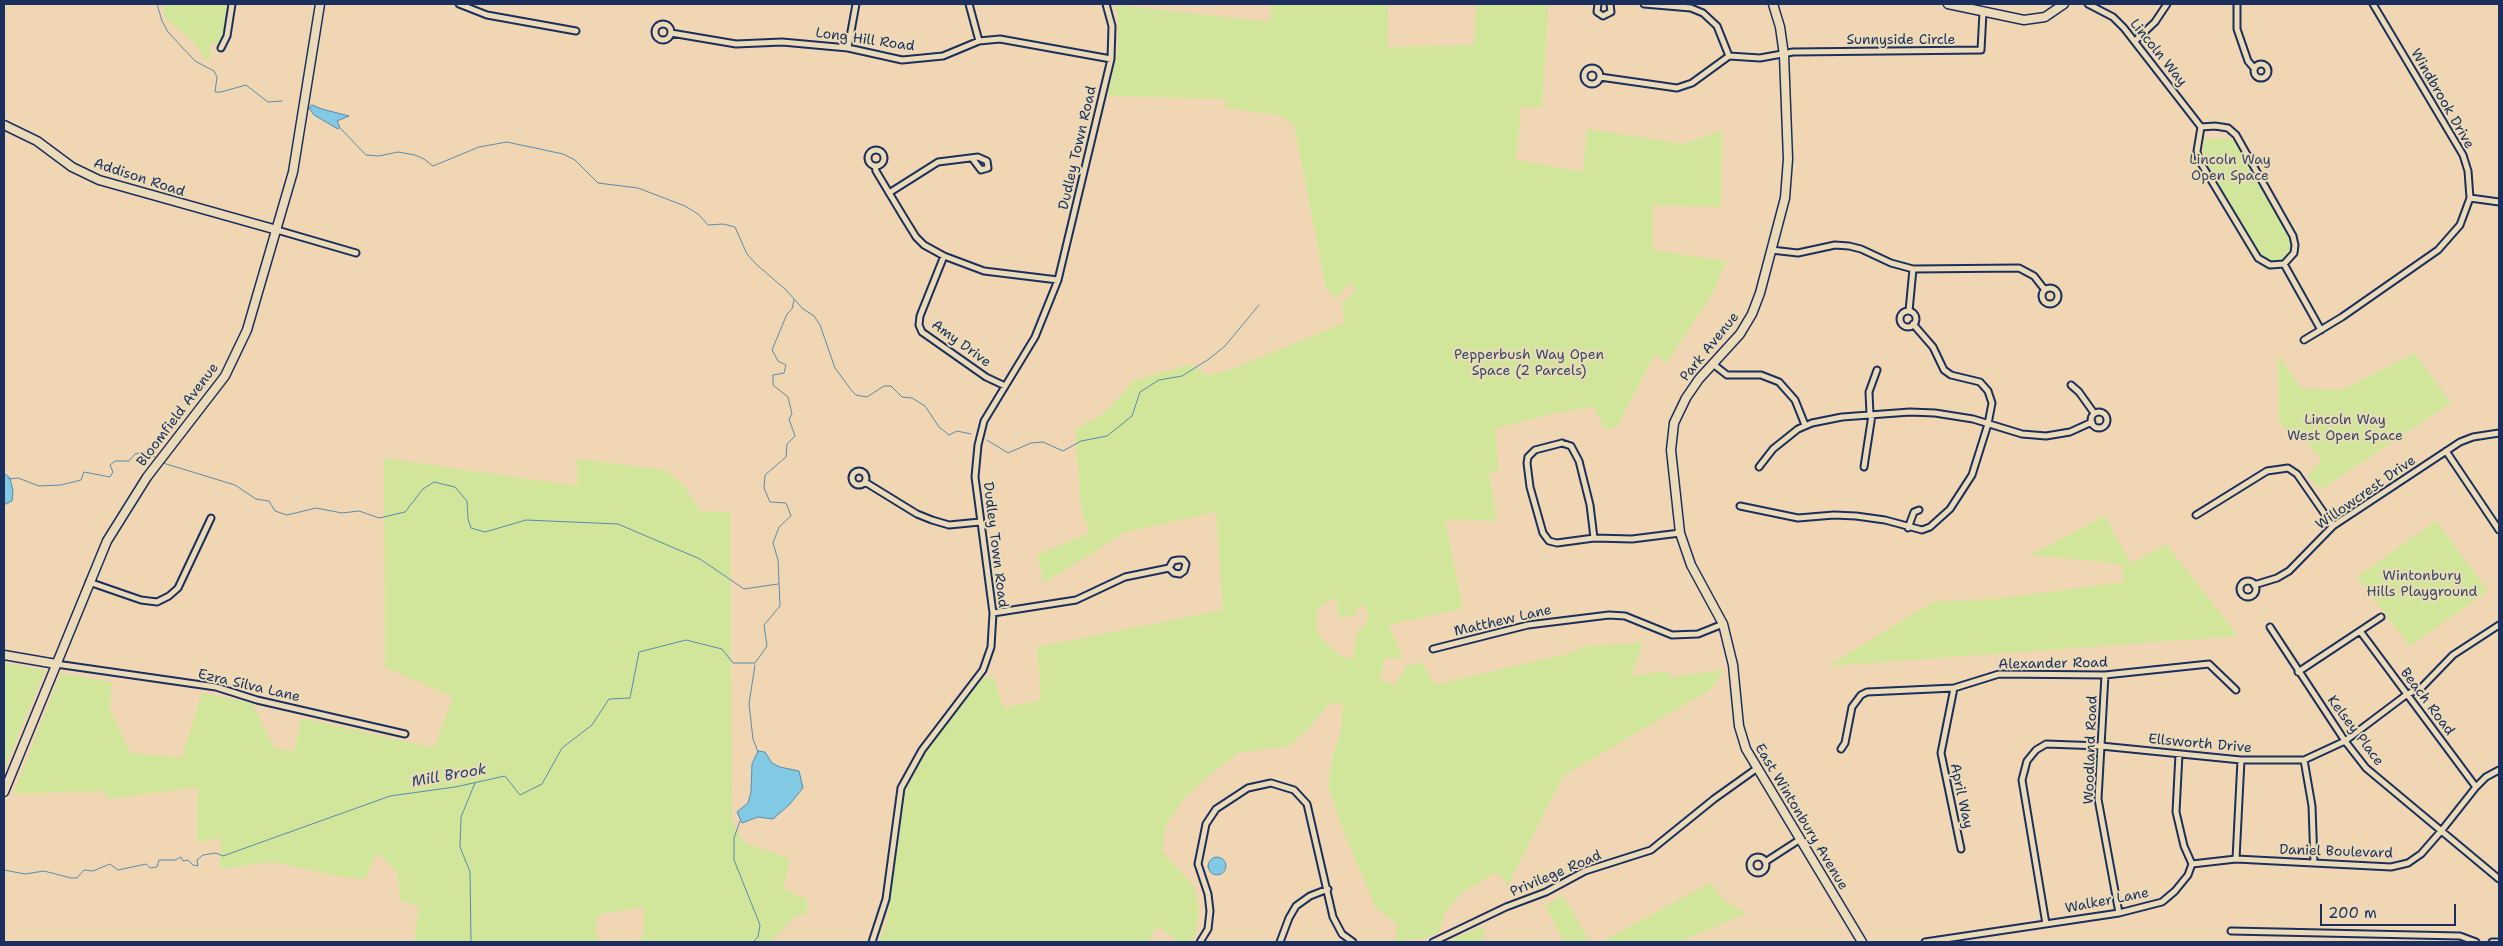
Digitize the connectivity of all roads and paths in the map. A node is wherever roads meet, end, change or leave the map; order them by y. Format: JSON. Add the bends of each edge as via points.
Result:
{"nodes":[{"id":1,"x":232,"y":4,"type":"edge"},
{"id":2,"x":320,"y":4,"type":"edge"},
{"id":3,"x":459,"y":4,"type":"edge"},
{"id":4,"x":856,"y":4,"type":"edge"},
{"id":5,"x":969,"y":4,"type":"edge"},
{"id":6,"x":1106,"y":4,"type":"edge"},
{"id":7,"x":1598,"y":4,"type":"edge"},
{"id":8,"x":1611,"y":4,"type":"edge"},
{"id":9,"x":1644,"y":4,"type":"edge"},
{"id":10,"x":1773,"y":4,"type":"edge"},
{"id":11,"x":1948,"y":4,"type":"edge"},
{"id":12,"x":2064,"y":4,"type":"edge"},
{"id":13,"x":2088,"y":4,"type":"edge"},
{"id":14,"x":2167,"y":4,"type":"edge"},
{"id":15,"x":2237,"y":4,"type":"edge"},
{"id":16,"x":2373,"y":4,"type":"edge"},
{"id":17,"x":1983,"y":12,"type":"junction"},
{"id":18,"x":576,"y":31,"type":"dead end"},
{"id":19,"x":670,"y":33,"type":"dead end"},
{"id":20,"x":979,"y":41,"type":"junction"},
{"id":21,"x":2135,"y":41,"type":"junction"},
{"id":22,"x":221,"y":48,"type":"dead end"},
{"id":23,"x":848,"y":48,"type":"junction"},
{"id":24,"x":1784,"y":55,"type":"junction"},
{"id":25,"x":1729,"y":56,"type":"junction"},
{"id":26,"x":1111,"y":59,"type":"junction"},
{"id":27,"x":2254,"y":68,"type":"dead end"},
{"id":28,"x":1600,"y":77,"type":"dead end"},
{"id":29,"x":4,"y":125,"type":"edge"},
{"id":30,"x":2202,"y":127,"type":"junction"},
{"id":31,"x":972,"y":158,"type":"dead end"},
{"id":32,"x":876,"y":166,"type":"dead end"},
{"id":33,"x":889,"y":193,"type":"junction"},
{"id":34,"x":2470,"y":198,"type":"junction"},
{"id":35,"x":2499,"y":202,"type":"edge"},
{"id":36,"x":277,"y":230,"type":"junction"},
{"id":37,"x":1771,"y":250,"type":"junction"},
{"id":38,"x":356,"y":253,"type":"dead end"},
{"id":39,"x":944,"y":256,"type":"junction"},
{"id":40,"x":2284,"y":264,"type":"junction"},
{"id":41,"x":1913,"y":269,"type":"junction"},
{"id":42,"x":1058,"y":280,"type":"junction"},
{"id":43,"x":2045,"y":290,"type":"dead end"},
{"id":44,"x":1908,"y":311,"type":"junction"},
{"id":45,"x":1913,"y":324,"type":"junction"},
{"id":46,"x":2321,"y":330,"type":"junction"},
{"id":47,"x":2304,"y":340,"type":"dead end"},
{"id":48,"x":1713,"y":364,"type":"junction"},
{"id":49,"x":1877,"y":370,"type":"dead end"},
{"id":50,"x":1005,"y":386,"type":"junction"},
{"id":51,"x":2071,"y":386,"type":"dead end"},
{"id":52,"x":2094,"y":413,"type":"junction"},
{"id":53,"x":1871,"y":415,"type":"junction"},
{"id":54,"x":2092,"y":422,"type":"junction"},
{"id":55,"x":1988,"y":424,"type":"junction"},
{"id":56,"x":1805,"y":425,"type":"junction"},
{"id":57,"x":2499,"y":433,"type":"edge"},
{"id":58,"x":2446,"y":451,"type":"junction"},
{"id":59,"x":1864,"y":467,"type":"dead end"},
{"id":60,"x":1759,"y":468,"type":"dead end"},
{"id":61,"x":865,"y":482,"type":"dead end"},
{"id":62,"x":1740,"y":506,"type":"dead end"},
{"id":63,"x":1919,"y":510,"type":"dead end"},
{"id":64,"x":2196,"y":515,"type":"dead end"},
{"id":65,"x":211,"y":518,"type":"dead end"},
{"id":66,"x":980,"y":522,"type":"junction"},
{"id":67,"x":2333,"y":526,"type":"junction"},
{"id":68,"x":1908,"y":528,"type":"junction"},
{"id":69,"x":2499,"y":530,"type":"edge"},
{"id":70,"x":1680,"y":533,"type":"junction"},
{"id":71,"x":1594,"y":538,"type":"junction"},
{"id":72,"x":1169,"y":568,"type":"dead end"},
{"id":73,"x":89,"y":581,"type":"junction"},
{"id":74,"x":2254,"y":585,"type":"dead end"},
{"id":75,"x":993,"y":613,"type":"junction"},
{"id":76,"x":2381,"y":616,"type":"dead end"},
{"id":77,"x":1724,"y":624,"type":"junction"},
{"id":78,"x":2499,"y":625,"type":"edge"},
{"id":79,"x":2270,"y":627,"type":"dead end"},
{"id":80,"x":2360,"y":631,"type":"junction"},
{"id":81,"x":1433,"y":649,"type":"dead end"},
{"id":82,"x":4,"y":655,"type":"edge"},
{"id":83,"x":56,"y":664,"type":"junction"},
{"id":84,"x":2298,"y":672,"type":"junction"},
{"id":85,"x":2105,"y":675,"type":"junction"},
{"id":86,"x":1954,"y":688,"type":"junction"},
{"id":87,"x":2236,"y":690,"type":"dead end"},
{"id":88,"x":2406,"y":695,"type":"junction"},
{"id":89,"x":1735,"y":698,"type":"joint"},
{"id":90,"x":404,"y":734,"type":"dead end"},
{"id":91,"x":2345,"y":741,"type":"junction"},
{"id":92,"x":2101,"y":746,"type":"junction"},
{"id":93,"x":1842,"y":750,"type":"dead end"},
{"id":94,"x":2179,"y":754,"type":"junction"},
{"id":95,"x":2241,"y":760,"type":"junction"},
{"id":96,"x":2304,"y":760,"type":"junction"},
{"id":97,"x":1756,"y":769,"type":"junction"},
{"id":98,"x":2499,"y":770,"type":"edge"},
{"id":99,"x":2476,"y":787,"type":"junction"},
{"id":100,"x":4,"y":792,"type":"edge"},
{"id":101,"x":2442,"y":830,"type":"junction"},
{"id":102,"x":1799,"y":840,"type":"junction"},
{"id":103,"x":1960,"y":850,"type":"dead end"},
{"id":104,"x":2236,"y":859,"type":"junction"},
{"id":105,"x":1765,"y":862,"type":"dead end"},
{"id":106,"x":2314,"y":863,"type":"junction"},
{"id":107,"x":2192,"y":864,"type":"junction"},
{"id":108,"x":2499,"y":870,"type":"edge"},
{"id":109,"x":2497,"y":877,"type":"edge"},
{"id":110,"x":1328,"y":889,"type":"junction"},
{"id":111,"x":2120,"y":913,"type":"junction"},
{"id":112,"x":2046,"y":924,"type":"junction"},
{"id":113,"x":2231,"y":931,"type":"dead end"},
{"id":114,"x":872,"y":942,"type":"edge"},
{"id":115,"x":1200,"y":942,"type":"edge"},
{"id":116,"x":1280,"y":942,"type":"edge"},
{"id":117,"x":1353,"y":942,"type":"edge"},
{"id":118,"x":1433,"y":942,"type":"edge"},
{"id":119,"x":1862,"y":942,"type":"edge"},
{"id":120,"x":1926,"y":942,"type":"edge"},
{"id":121,"x":2476,"y":942,"type":"edge"},
{"id":122,"x":2492,"y":942,"type":"edge"},
{"id":123,"x":2499,"y":942,"type":"edge"}],
"edges":[{"from":1,"to":22,"type":"street","via":[[227,36]]},
{"from":2,"to":36,"type":"main road","name":"Bloomfield Avenue","via":[[297,150]]},
{"from":3,"to":18,"type":"street","via":[[487,15]]},
{"from":4,"to":23,"type":"street"},
{"from":5,"to":20,"type":"street"},
{"from":6,"to":26,"type":"street","name":"Dudley Town Road","via":[[1112,26]]},
{"from":7,"to":8,"type":"street","via":[[1597,12],[1603,16],[1609,14]]},
{"from":9,"to":25,"type":"street","via":[[1691,8],[1703,13],[1717,26]]},
{"from":10,"to":24,"type":"main road","name":"Park Avenue"},
{"from":11,"to":17,"type":"main road"},
{"from":12,"to":17,"type":"main road","via":[[2048,15],[2029,20]]},
{"from":13,"to":21,"type":"street","name":"Lincoln Way","via":[[2113,17]]},
{"from":14,"to":21,"type":"street"},
{"from":15,"to":27,"type":"street","via":[[2237,29],[2248,61]]},
{"from":16,"to":34,"type":"street","name":"Windbrook Drive","via":[[2463,155]]},
{"from":17,"to":24,"type":"street","name":"Sunnyside Circle","via":[[1981,50],[1793,52]]},
{"from":19,"to":23,"type":"street","name":"Long Hill Road","via":[[736,44],[782,42]]},
{"from":20,"to":23,"type":"street","name":"Long Hill Road","via":[[943,56],[920,60],[902,60]]},
{"from":20,"to":26,"type":"street","name":"Long Hill Road","via":[[1024,42]]},
{"from":21,"to":30,"type":"street","name":"Lincoln Way"},
{"from":24,"to":25,"type":"street","via":[[1760,58]]},
{"from":24,"to":37,"type":"main road","name":"Park Avenue","via":[[1787,180]]},
{"from":25,"to":28,"type":"street","via":[[1692,83],[1678,88]]},
{"from":26,"to":42,"type":"street","name":"Dudley Town Road"},
{"from":29,"to":36,"type":"main road","name":"Addison Road","via":[[99,180]]},
{"from":30,"to":40,"type":"street","via":[[2198,157],[2256,255],[2267,264]]},
{"from":30,"to":40,"type":"street","via":[[2225,127],[2236,135],[2294,238],[2294,253]]},
{"from":31,"to":33,"type":"street","via":[[938,162]]},
{"from":32,"to":33,"type":"street"},
{"from":33,"to":39,"type":"street","via":[[916,237]]},
{"from":34,"to":35,"type":"street"},
{"from":34,"to":46,"type":"street","name":"Windbrook Drive","via":[[2460,225],[2446,243]]},
{"from":36,"to":38,"type":"street"},
{"from":36,"to":73,"type":"main road","name":"Bloomfield Avenue","via":[[253,313],[233,361],[214,392],[131,499]]},
{"from":37,"to":41,"type":"street","via":[[1798,253],[1835,245],[1849,246]]},
{"from":37,"to":48,"type":"main road","name":"Park Avenue","via":[[1760,293],[1749,319]]},
{"from":39,"to":42,"type":"street","via":[[984,271]]},
{"from":39,"to":50,"type":"street","name":"Amy Drive","via":[[919,325],[928,337],[986,377]]},
{"from":40,"to":46,"type":"street"},
{"from":41,"to":43,"type":"street","via":[[2019,268],[2034,276]]},
{"from":41,"to":44,"type":"street"},
{"from":42,"to":50,"type":"street","name":"Dudley Town Road","via":[[1035,336]]},
{"from":44,"to":45,"type":"street","via":[[1914,315]]},
{"from":44,"to":45,"type":"street","via":[[1901,315],[1901,322],[1906,326]]},
{"from":45,"to":55,"type":"street","via":[[1933,347],[1947,373],[1974,379],[1984,386],[1992,403]]},
{"from":46,"to":47,"type":"street","name":"Windbrook Drive"},
{"from":48,"to":56,"type":"street","via":[[1727,375],[1761,375],[1779,382],[1795,400]]},
{"from":48,"to":70,"type":"main road","name":"Park Avenue","via":[[1686,398],[1672,431]]},
{"from":49,"to":53,"type":"street","via":[[1869,392]]},
{"from":50,"to":66,"type":"street","name":"Dudley Town Road","via":[[984,421],[978,445],[975,477]]},
{"from":51,"to":52,"type":"street"},
{"from":52,"to":54,"type":"street"},
{"from":52,"to":54,"type":"street","via":[[2104,414],[2106,423],[2100,427]]},
{"from":53,"to":55,"type":"street","via":[[1935,413]]},
{"from":53,"to":56,"type":"street"},
{"from":53,"to":59,"type":"street"},
{"from":54,"to":55,"type":"street","via":[[2070,432],[2046,436],[2022,434]]},
{"from":55,"to":68,"type":"street","via":[[1972,475],[1950,509],[1926,529]]},
{"from":56,"to":60,"type":"street","via":[[1772,450]]},
{"from":57,"to":58,"type":"street","name":"Willowcrest Drive","via":[[2473,437]]},
{"from":58,"to":67,"type":"street","name":"Willowcrest Drive"},
{"from":58,"to":69,"type":"street"},
{"from":61,"to":66,"type":"street","via":[[932,520],[949,525]]},
{"from":62,"to":68,"type":"street","via":[[1798,518],[1842,514],[1885,520]]},
{"from":63,"to":68,"type":"street","via":[[1914,512]]},
{"from":64,"to":67,"type":"street","via":[[2267,471],[2288,468],[2297,474]]},
{"from":65,"to":73,"type":"street","via":[[178,588],[169,596],[157,602],[141,600]]},
{"from":66,"to":75,"type":"street","name":"Dudley Town Road"},
{"from":67,"to":74,"type":"street","name":"Willowcrest Drive","via":[[2288,571]]},
{"from":70,"to":71,"type":"street","via":[[1632,539]]},
{"from":70,"to":77,"type":"main road","name":"Park Avenue","via":[[1688,558]]},
{"from":71,"to":71,"type":"street","via":[[1590,505],[1574,451],[1562,443],[1535,450],[1527,463],[1530,487],[1546,538],[1557,543]]},
{"from":72,"to":75,"type":"street","via":[[1125,577],[1076,600]]},
{"from":73,"to":83,"type":"main road","name":"Bloomfield Avenue"},
{"from":75,"to":114,"type":"street","name":"Dudley Town Road","via":[[991,647],[984,670],[922,750],[900,788],[886,899]]},
{"from":76,"to":80,"type":"street"},
{"from":77,"to":81,"type":"street","name":"Matthew Lane","via":[[1698,634],[1672,635],[1625,616],[1609,615],[1542,622]]},
{"from":77,"to":89,"type":"main road","name":"Park Avenue","via":[[1733,665]]},
{"from":78,"to":88,"type":"street","name":"Ellsworth Drive","via":[[2452,655],[2422,687]]},
{"from":79,"to":84,"type":"street","name":"Kelsey Place"},
{"from":80,"to":84,"type":"street"},
{"from":80,"to":88,"type":"street","name":"Beach Road"},
{"from":82,"to":83,"type":"main road"},
{"from":83,"to":90,"type":"street","name":"Ezra Silva Lane","via":[[216,687],[257,700]]},
{"from":83,"to":100,"type":"main road","name":"Bloomfield Avenue"},
{"from":84,"to":91,"type":"street","name":"Kelsey Place"},
{"from":85,"to":86,"type":"street","name":"Alexander Road","via":[[1999,674]]},
{"from":85,"to":87,"type":"street","name":"Alexander Road","via":[[2209,664]]},
{"from":85,"to":92,"type":"street","name":"Woodland Road"},
{"from":86,"to":93,"type":"street","name":"Alexander Road","via":[[1867,692],[1861,695],[1852,707]]},
{"from":86,"to":103,"type":"street","name":"April Way","via":[[1941,753]]},
{"from":88,"to":91,"type":"street","name":"Ellsworth Drive"},
{"from":88,"to":99,"type":"street","name":"Beach Road"},
{"from":89,"to":97,"type":"main road","name":"East Wintonbury Avenue","via":[[1741,734]]},
{"from":91,"to":96,"type":"street","name":"Ellsworth Drive"},
{"from":91,"to":101,"type":"street","name":"Kelsey Place","via":[[2366,768]]},
{"from":92,"to":94,"type":"street","name":"Ellsworth Drive"},
{"from":92,"to":111,"type":"street","name":"Woodland Road","via":[[2098,799]]},
{"from":92,"to":112,"type":"street","name":"Ellsworth Drive","via":[[2046,744],[2027,761],[2022,780]]},
{"from":94,"to":95,"type":"street","name":"Ellsworth Drive"},
{"from":94,"to":107,"type":"street","via":[[2176,812]]},
{"from":95,"to":96,"type":"street","name":"Ellsworth Drive"},
{"from":95,"to":104,"type":"street"},
{"from":96,"to":106,"type":"street","via":[[2312,806]]},
{"from":97,"to":102,"type":"main road","name":"East Wintonbury Avenue"},
{"from":97,"to":118,"type":"street","name":"Privilege Road","via":[[1651,850],[1585,871],[1546,892]]},
{"from":98,"to":99,"type":"street","name":"Daniel Boulevard"},
{"from":99,"to":101,"type":"street","name":"Daniel Boulevard"},
{"from":101,"to":106,"type":"street","name":"Daniel Boulevard","via":[[2421,854],[2408,863],[2391,867]]},
{"from":101,"to":109,"type":"street","name":"Kelsey Place"},
{"from":102,"to":105,"type":"street"},
{"from":102,"to":119,"type":"main road","name":"East Wintonbury Avenue"},
{"from":104,"to":106,"type":"street","name":"Daniel Boulevard"},
{"from":104,"to":107,"type":"street","name":"Daniel Boulevard"},
{"from":107,"to":111,"type":"street","name":"Walker Lane","via":[[2184,881],[2162,902]]},
{"from":108,"to":109,"type":"street"},
{"from":110,"to":115,"type":"street","via":[[1304,798],[1278,783],[1248,788],[1216,809],[1206,824],[1198,864],[1208,894],[1210,918]]},
{"from":110,"to":116,"type":"street","via":[[1296,906]]},
{"from":110,"to":117,"type":"street","via":[[1337,926]]},
{"from":111,"to":112,"type":"street","name":"Walker Lane"},
{"from":112,"to":120,"type":"street","name":"Walker Lane"},
{"from":113,"to":121,"type":"street","via":[[2460,936]]},
{"from":122,"to":123,"type":"street"}]}
